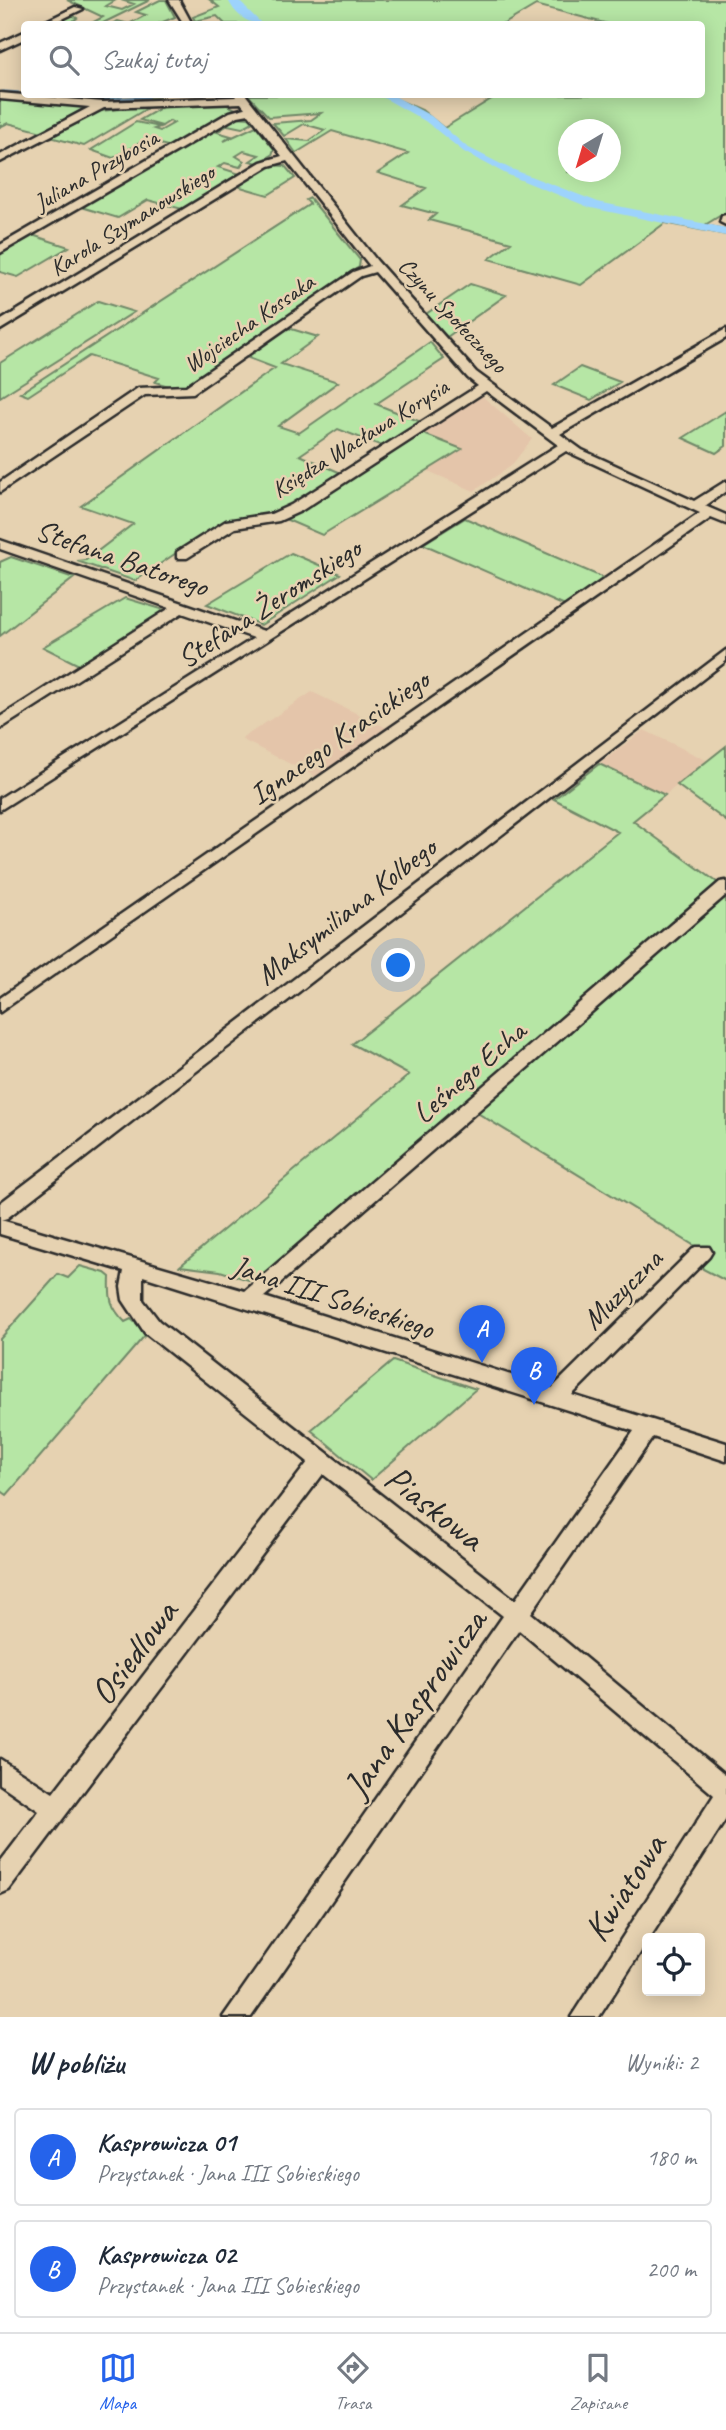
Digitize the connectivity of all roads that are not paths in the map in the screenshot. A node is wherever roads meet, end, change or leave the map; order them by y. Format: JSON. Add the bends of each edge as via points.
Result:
{"nodes":[{"id":1,"x":174,"y":0,"type":"edge"},
{"id":2,"x":78,"y":9,"type":"dead end"},
{"id":3,"x":52,"y":21,"type":"edge"},
{"id":4,"x":186,"y":21,"type":"edge"},
{"id":5,"x":21,"y":36,"type":"edge"},
{"id":6,"x":0,"y":47,"type":"edge"},
{"id":7,"x":0,"y":96,"type":"edge"},
{"id":8,"x":21,"y":98,"type":"edge"},
{"id":9,"x":23,"y":98,"type":"edge"},
{"id":10,"x":244,"y":101,"type":"edge"},
{"id":11,"x":102,"y":105,"type":"junction"},
{"id":12,"x":290,"y":157,"type":"junction"},
{"id":13,"x":0,"y":159,"type":"edge"},
{"id":14,"x":3,"y":245,"type":"edge"},
{"id":15,"x":377,"y":268,"type":"junction"},
{"id":16,"x":0,"y":326,"type":"edge"},
{"id":17,"x":726,"y":333,"type":"edge"},
{"id":18,"x":486,"y":386,"type":"junction"},
{"id":19,"x":550,"y":435,"type":"junction"},
{"id":20,"x":566,"y":446,"type":"junction"},
{"id":21,"x":726,"y":485,"type":"edge"},
{"id":22,"x":0,"y":488,"type":"edge"},
{"id":23,"x":702,"y":510,"type":"junction"},
{"id":24,"x":726,"y":520,"type":"edge"},
{"id":25,"x":0,"y":544,"type":"edge"},
{"id":26,"x":182,"y":555,"type":"dead end"},
{"id":27,"x":180,"y":607,"type":"junction"},
{"id":28,"x":266,"y":637,"type":"junction"},
{"id":29,"x":726,"y":654,"type":"edge"},
{"id":30,"x":0,"y":724,"type":"edge"},
{"id":31,"x":0,"y":805,"type":"edge"},
{"id":32,"x":726,"y":886,"type":"edge"},
{"id":33,"x":0,"y":1006,"type":"edge"},
{"id":34,"x":0,"y":1213,"type":"edge"},
{"id":35,"x":0,"y":1227,"type":"edge"},
{"id":36,"x":702,"y":1252,"type":"dead end"},
{"id":37,"x":135,"y":1267,"type":"junction"},
{"id":38,"x":248,"y":1300,"type":"junction"},
{"id":39,"x":555,"y":1398,"type":"junction"},
{"id":40,"x":648,"y":1427,"type":"junction"},
{"id":41,"x":726,"y":1452,"type":"edge"},
{"id":42,"x":320,"y":1462,"type":"junction"},
{"id":43,"x":518,"y":1616,"type":"junction"},
{"id":44,"x":0,"y":1770,"type":"edge"},
{"id":45,"x":726,"y":1790,"type":"edge"},
{"id":46,"x":726,"y":1798,"type":"edge"},
{"id":47,"x":58,"y":1810,"type":"junction"},
{"id":48,"x":0,"y":1882,"type":"edge"},
{"id":49,"x":236,"y":2017,"type":"edge"},
{"id":50,"x":584,"y":2017,"type":"edge"}],
"edges":[{"from":1,"to":4,"type":"street"},
{"from":2,"to":3,"type":"street"},
{"from":5,"to":6,"type":"street"},
{"from":7,"to":8,"type":"street"},
{"from":9,"to":11,"type":"street"},
{"from":10,"to":11,"type":"street"},
{"from":10,"to":12,"type":"street","name":"Czynu Społecznego"},
{"from":10,"to":14,"type":"street","name":"Juliana Przybosia","via":[[234,114]]},
{"from":11,"to":13,"type":"street"},
{"from":12,"to":15,"type":"street","name":"Czynu Społecznego"},
{"from":12,"to":16,"type":"street","name":"Karola Szymanowskiego","via":[[265,164]]},
{"from":15,"to":18,"type":"street","name":"Czynu Społecznego","via":[[460,364]]},
{"from":15,"to":22,"type":"street","name":"Wojciecha Kossaka","via":[[357,274],[189,390],[142,391]]},
{"from":17,"to":19,"type":"street"},
{"from":18,"to":19,"type":"street","name":"Czynu Społecznego"},
{"from":18,"to":26,"type":"street","name":"Księdza Wacława Korysia","via":[[296,508],[274,518],[231,524]]},
{"from":19,"to":20,"type":"street","name":"Czynu Społecznego"},
{"from":20,"to":23,"type":"street","name":"Czynu Społecznego"},
{"from":20,"to":28,"type":"street","name":"Stefana Żeromskiego"},
{"from":21,"to":23,"type":"street","name":"Ignacego Krasickiego"},
{"from":23,"to":24,"type":"street","name":"Czynu Społecznego"},
{"from":23,"to":33,"type":"street","name":"Ignacego Krasickiego"},
{"from":25,"to":27,"type":"street","name":"Stefana Batorego"},
{"from":27,"to":28,"type":"street","name":"Stefana Batorego"},
{"from":27,"to":30,"type":"street"},
{"from":28,"to":31,"type":"street","name":"Stefana Żeromskiego"},
{"from":29,"to":34,"type":"street","name":"Maksymiliana Kolbego"},
{"from":32,"to":38,"type":"street","name":"Leśnego Echa"},
{"from":35,"to":37,"type":"street","name":"Jana III Sobieskiego"},
{"from":36,"to":39,"type":"street","name":"Muzyczna"},
{"from":37,"to":38,"type":"street","name":"Jana III Sobieskiego"},
{"from":37,"to":42,"type":"street","name":"Piaskowa","via":[[129,1291],[152,1327]]},
{"from":38,"to":39,"type":"street","name":"Jana III Sobieskiego"},
{"from":39,"to":40,"type":"street","name":"Jana III Sobieskiego"},
{"from":40,"to":41,"type":"street","name":"Jana III Sobieskiego"},
{"from":40,"to":43,"type":"street","name":"Jana Kasprowicza"},
{"from":42,"to":43,"type":"street","name":"Piaskowa"},
{"from":42,"to":47,"type":"street","name":"Osiedlowa"},
{"from":43,"to":45,"type":"street","name":"Piaskowa"},
{"from":43,"to":49,"type":"street","name":"Jana Kasprowicza"},
{"from":44,"to":47,"type":"street"},
{"from":46,"to":50,"type":"street","name":"Kwiatowa"},
{"from":47,"to":48,"type":"street","name":"Osiedlowa"}]}
